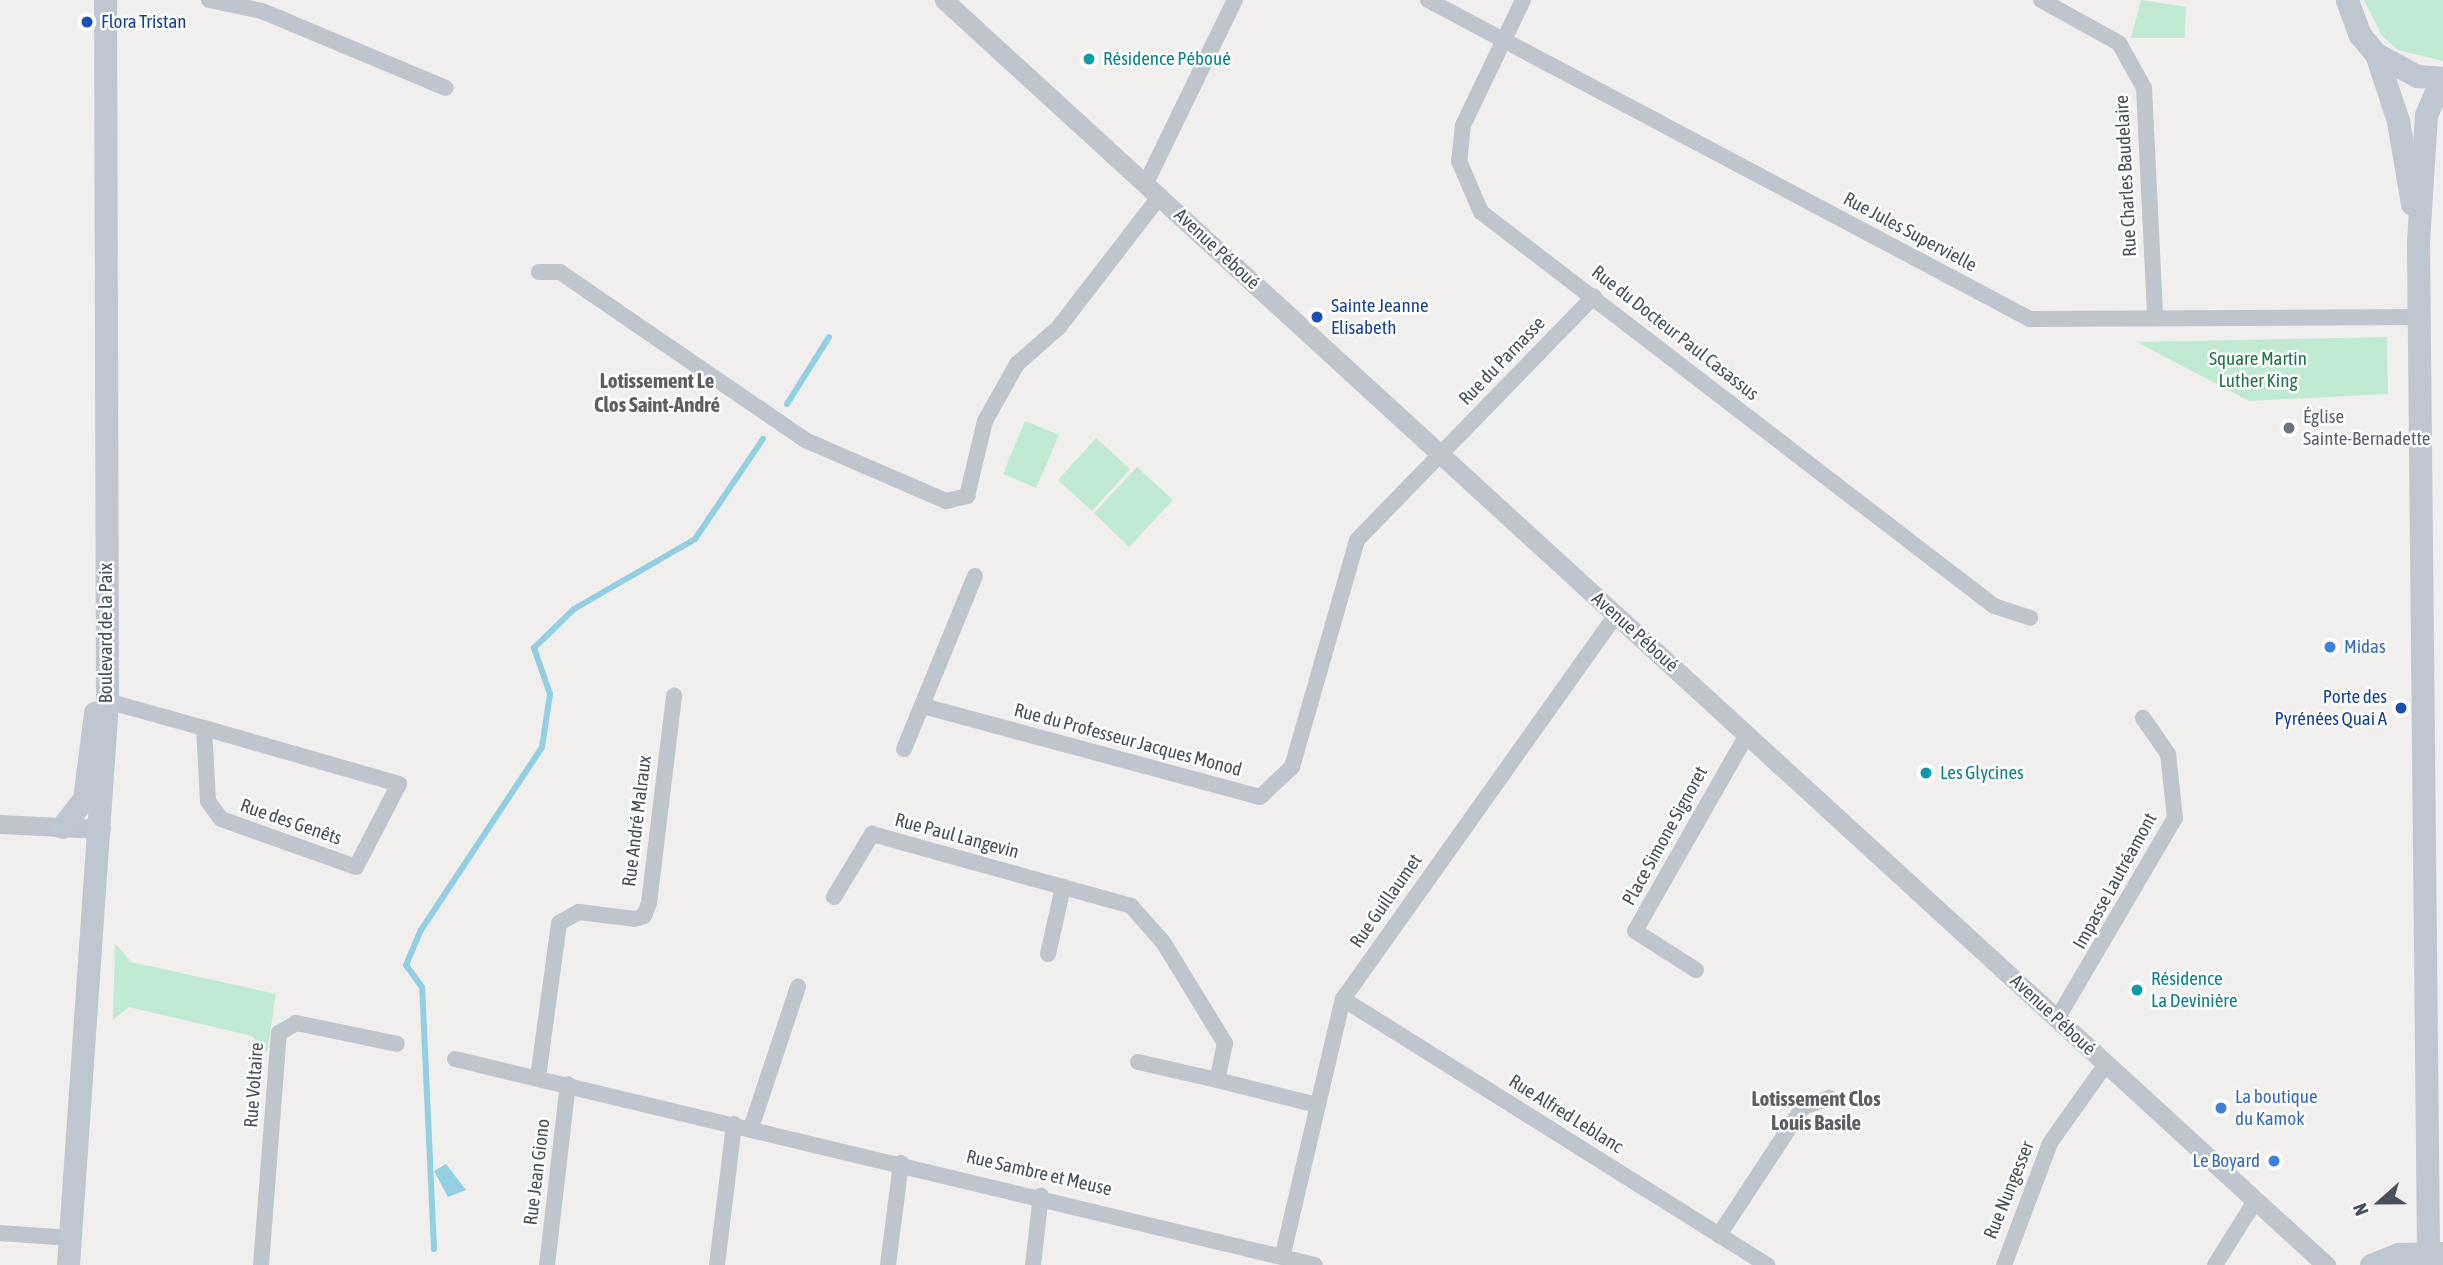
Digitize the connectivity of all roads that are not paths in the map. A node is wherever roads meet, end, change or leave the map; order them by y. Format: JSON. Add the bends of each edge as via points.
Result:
{"nodes":[{"id":1,"x":105,"y":0,"type":"edge"},
{"id":2,"x":209,"y":0,"type":"edge"},
{"id":3,"x":944,"y":0,"type":"edge"},
{"id":4,"x":1235,"y":0,"type":"edge"},
{"id":5,"x":1428,"y":0,"type":"edge"},
{"id":6,"x":1523,"y":0,"type":"edge"},
{"id":7,"x":2041,"y":0,"type":"edge"},
{"id":8,"x":2347,"y":0,"type":"edge"},
{"id":9,"x":1504,"y":41,"type":"junction"},
{"id":10,"x":2376,"y":54,"type":"junction"},
{"id":11,"x":2442,"y":79,"type":"edge"},
{"id":12,"x":446,"y":88,"type":"dead end"},
{"id":13,"x":1153,"y":190,"type":"junction"},
{"id":14,"x":2418,"y":243,"type":"junction"},
{"id":15,"x":539,"y":272,"type":"dead end"},
{"id":16,"x":1594,"y":296,"type":"junction"},
{"id":17,"x":2155,"y":317,"type":"junction"},
{"id":18,"x":2417,"y":317,"type":"junction"},
{"id":19,"x":1440,"y":454,"type":"junction"},
{"id":20,"x":975,"y":576,"type":"dead end"},
{"id":21,"x":1616,"y":615,"type":"junction"},
{"id":22,"x":2031,"y":618,"type":"dead end"},
{"id":23,"x":674,"y":696,"type":"dead end"},
{"id":24,"x":107,"y":701,"type":"junction"},
{"id":25,"x":923,"y":706,"type":"junction"},
{"id":26,"x":2143,"y":718,"type":"dead end"},
{"id":27,"x":204,"y":728,"type":"junction"},
{"id":28,"x":1747,"y":735,"type":"junction"},
{"id":29,"x":904,"y":749,"type":"dead end"},
{"id":30,"x":0,"y":824,"type":"edge"},
{"id":31,"x":62,"y":827,"type":"junction"},
{"id":32,"x":100,"y":829,"type":"junction"},
{"id":33,"x":1063,"y":887,"type":"junction"},
{"id":34,"x":834,"y":898,"type":"dead end"},
{"id":35,"x":1048,"y":954,"type":"dead end"},
{"id":36,"x":1696,"y":970,"type":"dead end"},
{"id":37,"x":798,"y":987,"type":"dead end"},
{"id":38,"x":1343,"y":999,"type":"junction"},
{"id":39,"x":2057,"y":1019,"type":"junction"},
{"id":40,"x":397,"y":1044,"type":"dead end"},
{"id":41,"x":455,"y":1059,"type":"dead end"},
{"id":42,"x":1138,"y":1062,"type":"dead end"},
{"id":43,"x":2106,"y":1064,"type":"junction"},
{"id":44,"x":538,"y":1077,"type":"junction"},
{"id":45,"x":1217,"y":1080,"type":"junction"},
{"id":46,"x":568,"y":1084,"type":"junction"},
{"id":47,"x":2435,"y":1091,"type":"edge"},
{"id":48,"x":1829,"y":1098,"type":"dead end"},
{"id":49,"x":1317,"y":1105,"type":"junction"},
{"id":50,"x":734,"y":1124,"type":"junction"},
{"id":51,"x":751,"y":1128,"type":"junction"},
{"id":52,"x":901,"y":1163,"type":"junction"},
{"id":53,"x":1041,"y":1195,"type":"junction"},
{"id":54,"x":2255,"y":1201,"type":"junction"},
{"id":55,"x":0,"y":1233,"type":"edge"},
{"id":56,"x":1719,"y":1236,"type":"junction"},
{"id":57,"x":70,"y":1238,"type":"junction"},
{"id":58,"x":2435,"y":1252,"type":"edge"},
{"id":59,"x":1283,"y":1254,"type":"junction"},
{"id":60,"x":68,"y":1265,"type":"edge"},
{"id":61,"x":261,"y":1265,"type":"edge"},
{"id":62,"x":547,"y":1265,"type":"edge"},
{"id":63,"x":717,"y":1265,"type":"edge"},
{"id":64,"x":888,"y":1265,"type":"edge"},
{"id":65,"x":1033,"y":1265,"type":"edge"},
{"id":66,"x":1315,"y":1265,"type":"edge"},
{"id":67,"x":1767,"y":1265,"type":"edge"},
{"id":68,"x":2004,"y":1265,"type":"edge"},
{"id":69,"x":2216,"y":1265,"type":"edge"},
{"id":70,"x":2326,"y":1265,"type":"edge"},
{"id":71,"x":2371,"y":1265,"type":"edge"}],
"edges":[{"from":1,"to":24,"type":"main road","name":"Boulevard de la Paix"},
{"from":2,"to":12,"type":"street","via":[[262,11]]},
{"from":3,"to":13,"type":"street","name":"Avenue Péboué"},
{"from":4,"to":13,"type":"street"},
{"from":5,"to":9,"type":"street","name":"Rue Jules Supervielle"},
{"from":6,"to":9,"type":"street","name":"Rue du Docteur Paul Casassus"},
{"from":7,"to":17,"type":"street","name":"Rue Charles Baudelaire","via":[[2119,43],[2144,88]]},
{"from":8,"to":10,"type":"main road","via":[[2360,35]]},
{"from":9,"to":16,"type":"street","name":"Rue du Docteur Paul Casassus","via":[[1463,125],[1460,162],[1466,182],[1481,212]]},
{"from":9,"to":17,"type":"street","name":"Rue Jules Supervielle","via":[[2030,319]]},
{"from":10,"to":11,"type":"main road","via":[[2406,72]]},
{"from":10,"to":14,"type":"main road","via":[[2398,121]]},
{"from":11,"to":14,"type":"main road","via":[[2427,115]]},
{"from":13,"to":15,"type":"street","via":[[1059,327],[1017,363],[985,422],[967,496],[946,502],[805,440],[560,272]]},
{"from":13,"to":19,"type":"street","name":"Avenue Péboué"},
{"from":14,"to":18,"type":"main road"},
{"from":16,"to":19,"type":"street","name":"Rue du Parnasse"},
{"from":16,"to":22,"type":"street","name":"Rue du Docteur Paul Casassus","via":[[1994,606]]},
{"from":17,"to":18,"type":"street","name":"Rue Jules Supervielle"},
{"from":18,"to":47,"type":"main road"},
{"from":19,"to":21,"type":"street","name":"Avenue Péboué"},
{"from":19,"to":25,"type":"street","name":"Rue du Professeur Jacques Monod","via":[[1357,540],[1292,767],[1260,797]]},
{"from":20,"to":25,"type":"street"},
{"from":21,"to":28,"type":"street","name":"Avenue Péboué"},
{"from":21,"to":38,"type":"street","name":"Rue Guillaumet"},
{"from":23,"to":44,"type":"street","name":"Rue André Malraux","via":[[644,916],[579,912],[559,923]]},
{"from":24,"to":27,"type":"street","name":"Rue des Genêts"},
{"from":24,"to":31,"type":"main road","via":[[91,718],[84,799]]},
{"from":24,"to":32,"type":"main road","name":"Boulevard de la Paix"},
{"from":25,"to":29,"type":"street"},
{"from":26,"to":39,"type":"street","name":"Impasse Lautréamont","via":[[2168,754],[2175,818]]},
{"from":27,"to":27,"type":"street","name":"Rue des Genêts","via":[[208,801],[221,819],[356,867],[399,784]]},
{"from":28,"to":36,"type":"street","name":"Place Simone Signoret","via":[[1635,931]]},
{"from":28,"to":39,"type":"street","name":"Avenue Péboué"},
{"from":30,"to":31,"type":"street"},
{"from":31,"to":32,"type":"street"},
{"from":32,"to":57,"type":"main road","name":"Boulevard de la Paix"},
{"from":33,"to":34,"type":"street","name":"Rue Paul Langevin","via":[[872,834]]},
{"from":33,"to":35,"type":"street"},
{"from":33,"to":45,"type":"street","name":"Rue Paul Langevin","via":[[1131,906],[1164,942],[1225,1043]]},
{"from":37,"to":51,"type":"street"},
{"from":38,"to":49,"type":"street","name":"Rue Guillaumet"},
{"from":38,"to":56,"type":"street","name":"Rue Alfred Leblanc"},
{"from":39,"to":43,"type":"street","name":"Avenue Péboué"},
{"from":40,"to":61,"type":"street","name":"Rue Voltaire","via":[[296,1023],[279,1033]]},
{"from":41,"to":44,"type":"street","name":"Rue Sambre et Meuse"},
{"from":42,"to":45,"type":"street"},
{"from":43,"to":54,"type":"street","name":"Avenue Péboué"},
{"from":43,"to":68,"type":"street","name":"Rue Nungesser","via":[[2050,1143]]},
{"from":44,"to":46,"type":"street","name":"Rue Sambre et Meuse"},
{"from":45,"to":49,"type":"street"},
{"from":46,"to":50,"type":"street","name":"Rue Sambre et Meuse"},
{"from":46,"to":62,"type":"street","name":"Rue Jean Giono"},
{"from":47,"to":58,"type":"main road"},
{"from":48,"to":56,"type":"street","via":[[1803,1107]]},
{"from":49,"to":59,"type":"street","name":"Rue Guillaumet"},
{"from":50,"to":51,"type":"street","name":"Rue Sambre et Meuse"},
{"from":50,"to":63,"type":"street"},
{"from":51,"to":52,"type":"street","name":"Rue Sambre et Meuse"},
{"from":52,"to":53,"type":"street","name":"Rue Sambre et Meuse"},
{"from":52,"to":64,"type":"street"},
{"from":53,"to":59,"type":"street","name":"Rue Sambre et Meuse"},
{"from":53,"to":65,"type":"street"},
{"from":54,"to":69,"type":"street"},
{"from":54,"to":70,"type":"street","name":"Avenue Péboué"},
{"from":55,"to":57,"type":"street"},
{"from":56,"to":67,"type":"street","name":"Rue Alfred Leblanc"},
{"from":57,"to":60,"type":"main road","name":"Boulevard de la Paix"},
{"from":58,"to":71,"type":"main road"},
{"from":59,"to":66,"type":"street","name":"Rue Sambre et Meuse"}]}
